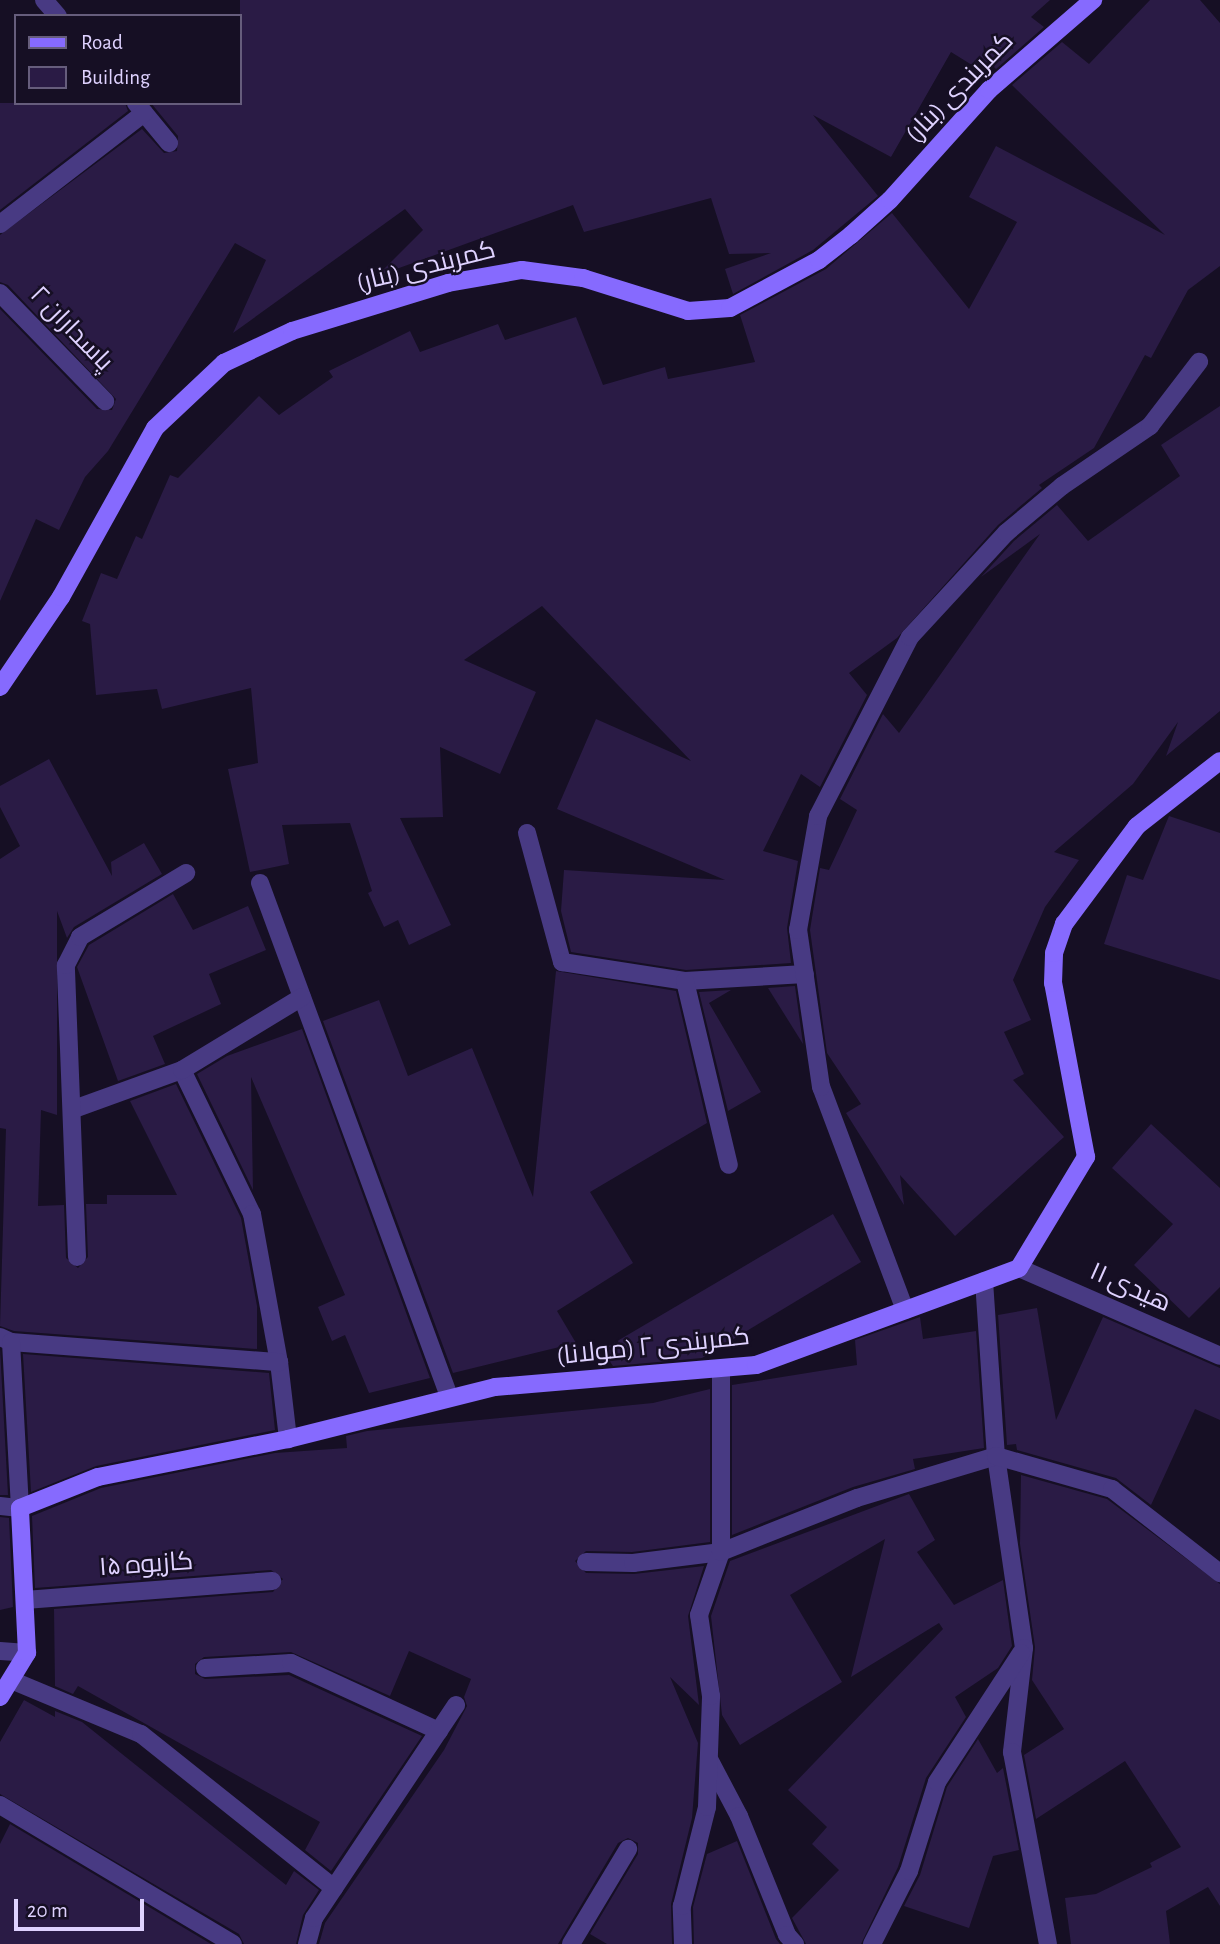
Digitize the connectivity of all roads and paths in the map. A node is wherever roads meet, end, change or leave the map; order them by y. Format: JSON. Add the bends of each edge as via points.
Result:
{"nodes":[{"id":1,"x":44,"y":0,"type":"edge"},
{"id":2,"x":1093,"y":0,"type":"edge"},
{"id":3,"x":56,"y":14,"type":"edge"},
{"id":4,"x":140,"y":108,"type":"edge"},
{"id":5,"x":169,"y":143,"type":"dead end"},
{"id":6,"x":0,"y":224,"type":"edge"},
{"id":7,"x":0,"y":293,"type":"edge"},
{"id":8,"x":1199,"y":362,"type":"dead end"},
{"id":9,"x":105,"y":401,"type":"dead end"},
{"id":10,"x":0,"y":687,"type":"edge"},
{"id":11,"x":1220,"y":761,"type":"edge"},
{"id":12,"x":527,"y":833,"type":"dead end"},
{"id":13,"x":186,"y":873,"type":"dead end"},
{"id":14,"x":260,"y":883,"type":"dead end"},
{"id":15,"x":805,"y":974,"type":"junction"},
{"id":16,"x":685,"y":981,"type":"junction"},
{"id":17,"x":302,"y":997,"type":"junction"},
{"id":18,"x":182,"y":1070,"type":"junction"},
{"id":19,"x":74,"y":1109,"type":"junction"},
{"id":20,"x":729,"y":1166,"type":"dead end"},
{"id":21,"x":77,"y":1257,"type":"dead end"},
{"id":22,"x":1019,"y":1268,"type":"junction"},
{"id":23,"x":984,"y":1281,"type":"junction"},
{"id":24,"x":905,"y":1310,"type":"junction"},
{"id":25,"x":6,"y":1340,"type":"edge"},
{"id":26,"x":1220,"y":1356,"type":"edge"},
{"id":27,"x":279,"y":1362,"type":"junction"},
{"id":28,"x":722,"y":1371,"type":"junction"},
{"id":29,"x":449,"y":1396,"type":"junction"},
{"id":30,"x":288,"y":1439,"type":"junction"},
{"id":31,"x":996,"y":1455,"type":"junction"},
{"id":32,"x":0,"y":1506,"type":"edge"},
{"id":33,"x":20,"y":1508,"type":"junction"},
{"id":34,"x":721,"y":1552,"type":"junction"},
{"id":35,"x":586,"y":1562,"type":"dead end"},
{"id":36,"x":1220,"y":1573,"type":"edge"},
{"id":37,"x":272,"y":1581,"type":"dead end"},
{"id":38,"x":25,"y":1600,"type":"junction"},
{"id":39,"x":1024,"y":1648,"type":"junction"},
{"id":40,"x":0,"y":1651,"type":"edge"},
{"id":41,"x":27,"y":1653,"type":"junction"},
{"id":42,"x":205,"y":1668,"type":"dead end"},
{"id":43,"x":11,"y":1680,"type":"junction"},
{"id":44,"x":0,"y":1697,"type":"edge"},
{"id":45,"x":456,"y":1705,"type":"dead end"},
{"id":46,"x":439,"y":1731,"type":"junction"},
{"id":47,"x":709,"y":1758,"type":"junction"},
{"id":48,"x":0,"y":1805,"type":"edge"},
{"id":49,"x":628,"y":1849,"type":"dead end"},
{"id":50,"x":334,"y":1888,"type":"junction"},
{"id":51,"x":233,"y":1944,"type":"edge"},
{"id":52,"x":307,"y":1944,"type":"edge"},
{"id":53,"x":571,"y":1944,"type":"edge"},
{"id":54,"x":683,"y":1944,"type":"edge"},
{"id":55,"x":795,"y":1944,"type":"edge"},
{"id":56,"x":872,"y":1944,"type":"edge"},
{"id":57,"x":1048,"y":1944,"type":"edge"}],
"edges":[{"from":1,"to":3,"type":"street"},
{"from":2,"to":10,"type":"street","name":"کمربندی (بنار)","via":[[989,90],[890,200],[851,235],[807,267],[730,308],[688,311],[583,278],[522,270],[448,283],[292,331],[224,363],[155,428],[61,597]]},
{"from":4,"to":5,"type":"street"},
{"from":4,"to":6,"type":"street"},
{"from":7,"to":9,"type":"street","name":"پاسداران ۲"},
{"from":8,"to":15,"type":"street","via":[[1150,426],[1062,486],[1006,533],[957,582],[897,655],[818,816],[798,930]]},
{"from":11,"to":22,"type":"street","via":[[1137,825],[1064,924],[1054,953],[1053,983],[1086,1157]]},
{"from":12,"to":16,"type":"street","via":[[562,962]]},
{"from":13,"to":19,"type":"street","via":[[80,937],[65,965]]},
{"from":14,"to":17,"type":"street"},
{"from":15,"to":16,"type":"street"},
{"from":15,"to":24,"type":"street","via":[[821,1087]]},
{"from":16,"to":20,"type":"street"},
{"from":17,"to":18,"type":"street"},
{"from":17,"to":29,"type":"street"},
{"from":18,"to":19,"type":"street"},
{"from":18,"to":27,"type":"street","via":[[252,1214]]},
{"from":19,"to":21,"type":"street"},
{"from":22,"to":23,"type":"street","name":"کمربندی ۲ (مولانا)"},
{"from":22,"to":26,"type":"street","name":"هیدی ۱۱"},
{"from":23,"to":24,"type":"street","name":"کمربندی ۲ (مولانا)"},
{"from":23,"to":31,"type":"street"},
{"from":24,"to":28,"type":"street","name":"کمربندی ۲ (مولانا)","via":[[756,1365]]},
{"from":25,"to":27,"type":"street"},
{"from":25,"to":33,"type":"street"},
{"from":27,"to":30,"type":"street"},
{"from":28,"to":29,"type":"street","name":"کمربندی ۲ (مولانا)","via":[[495,1387]]},
{"from":28,"to":34,"type":"street"},
{"from":29,"to":30,"type":"street","name":"کمربندی ۲ (مولانا)"},
{"from":30,"to":33,"type":"street","name":"کمربندی ۲ (مولانا)","via":[[98,1477]]},
{"from":31,"to":34,"type":"street","via":[[857,1498]]},
{"from":31,"to":36,"type":"street","via":[[1112,1489]]},
{"from":31,"to":39,"type":"street"},
{"from":32,"to":33,"type":"street"},
{"from":33,"to":38,"type":"street"},
{"from":34,"to":35,"type":"street","via":[[634,1563]]},
{"from":34,"to":47,"type":"street","via":[[699,1615],[711,1696]]},
{"from":37,"to":38,"type":"street","name":"کازیوه ۱۵"},
{"from":38,"to":41,"type":"street"},
{"from":39,"to":56,"type":"street","via":[[937,1782],[909,1871]]},
{"from":39,"to":57,"type":"street","via":[[1012,1752]]},
{"from":40,"to":41,"type":"street"},
{"from":41,"to":43,"type":"street"},
{"from":42,"to":46,"type":"street","via":[[291,1662]]},
{"from":43,"to":44,"type":"street"},
{"from":43,"to":50,"type":"street","via":[[141,1734]]},
{"from":45,"to":46,"type":"street"},
{"from":46,"to":50,"type":"street"},
{"from":47,"to":54,"type":"street","via":[[707,1807],[682,1906]]},
{"from":47,"to":55,"type":"street","via":[[739,1816],[787,1936]]},
{"from":48,"to":51,"type":"street"},
{"from":49,"to":53,"type":"street"},
{"from":50,"to":52,"type":"street","via":[[314,1918]]}]}
